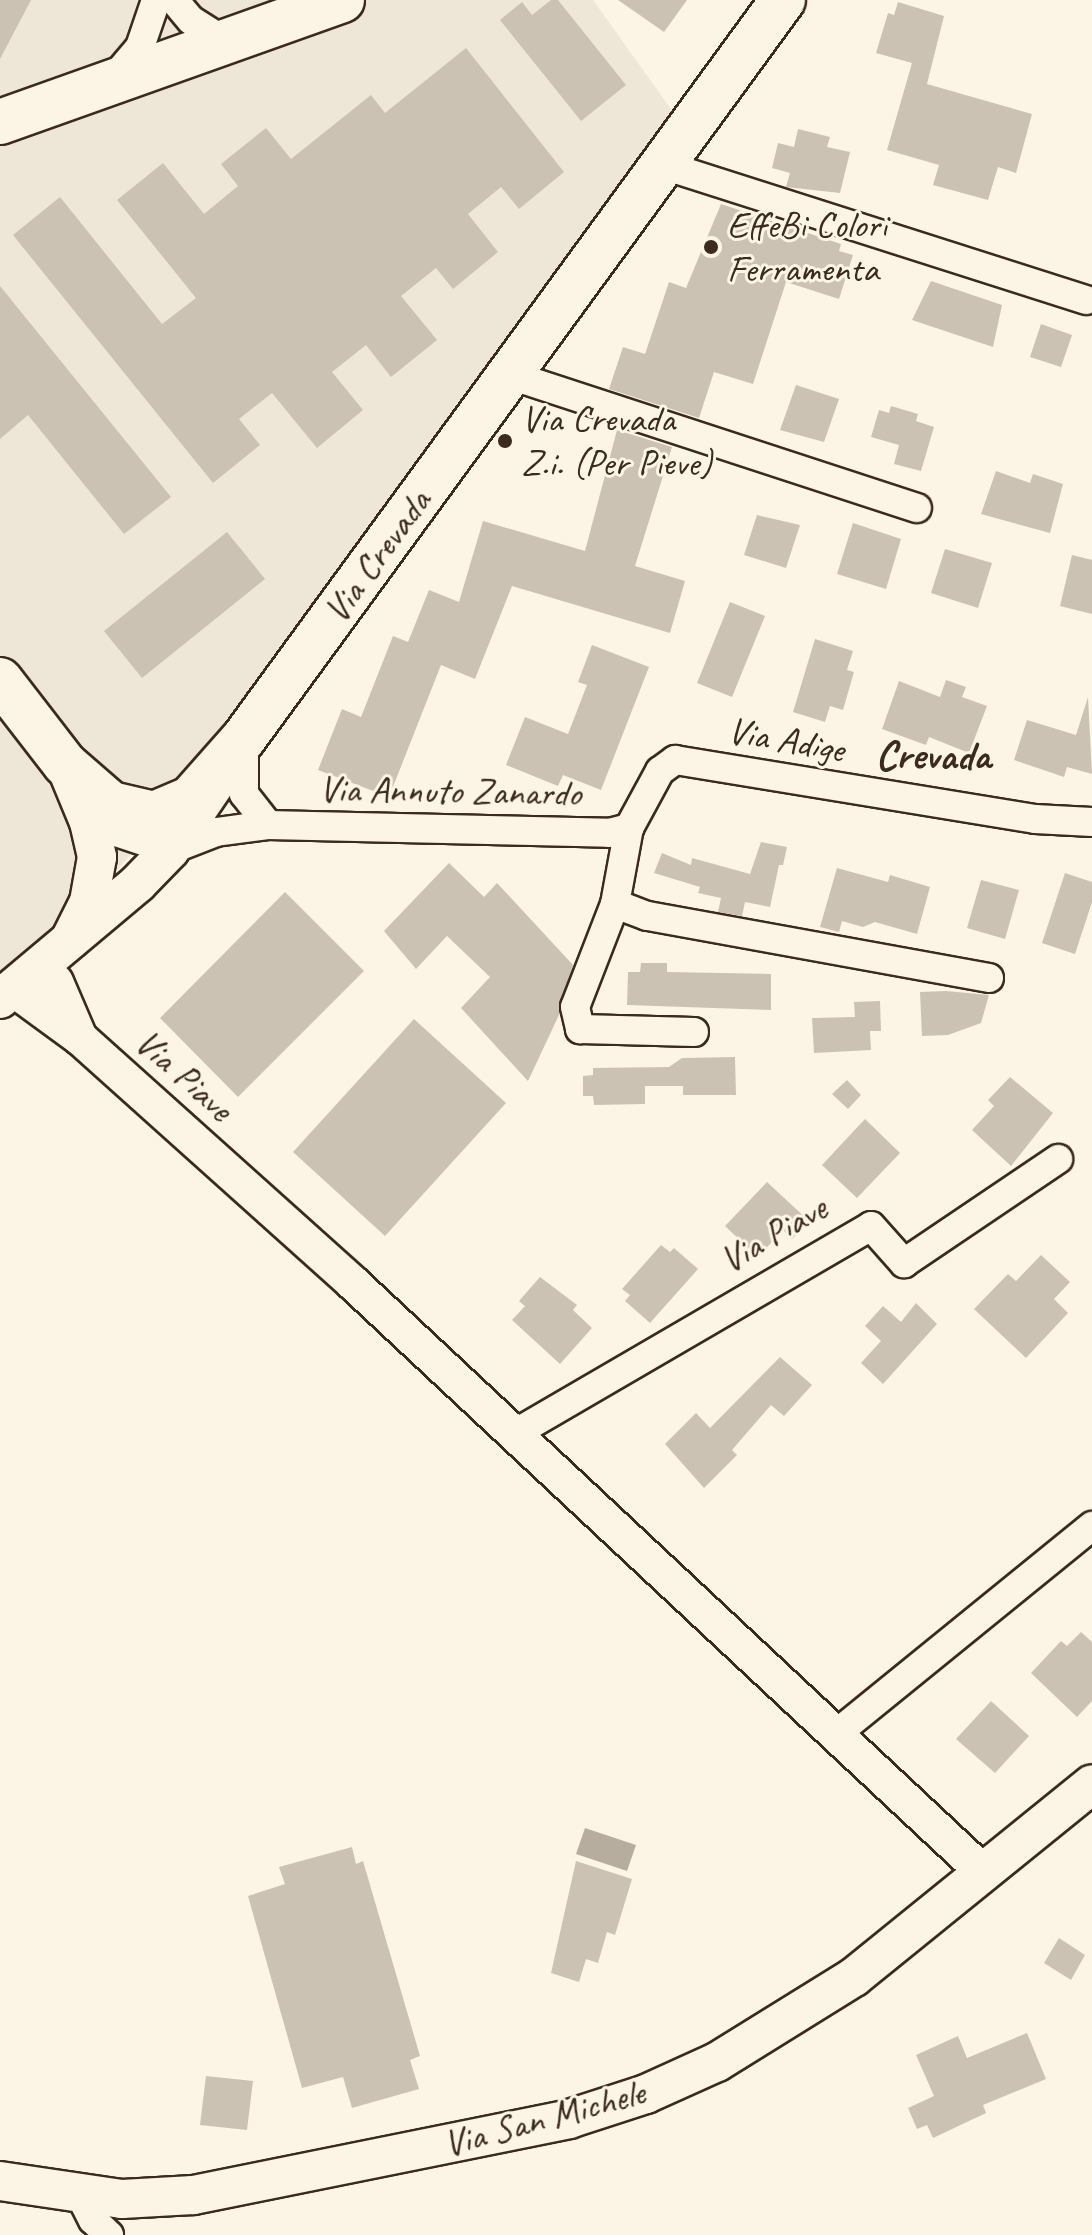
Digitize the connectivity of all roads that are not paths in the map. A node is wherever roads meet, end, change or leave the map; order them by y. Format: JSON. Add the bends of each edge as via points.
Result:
{"nodes":[{"id":1,"x":156,"y":0,"type":"edge"},
{"id":2,"x":174,"y":0,"type":"edge"},
{"id":3,"x":342,"y":0,"type":"edge"},
{"id":4,"x":778,"y":4,"type":"edge"},
{"id":5,"x":229,"y":44,"type":"junction"},
{"id":6,"x":107,"y":86,"type":"junction"},
{"id":7,"x":0,"y":122,"type":"edge"},
{"id":8,"x":663,"y":165,"type":"junction"},
{"id":9,"x":1086,"y":300,"type":"dead end"},
{"id":10,"x":510,"y":375,"type":"junction"},
{"id":11,"x":917,"y":508,"type":"dead end"},
{"id":12,"x":0,"y":680,"type":"edge"},
{"id":13,"x":244,"y":738,"type":"junction"},
{"id":14,"x":65,"y":764,"type":"junction"},
{"id":15,"x":1092,"y":822,"type":"edge"},
{"id":16,"x":268,"y":825,"type":"junction"},
{"id":17,"x":629,"y":828,"type":"junction"},
{"id":18,"x":170,"y":850,"type":"junction"},
{"id":19,"x":615,"y":904,"type":"junction"},
{"id":20,"x":56,"y":954,"type":"junction"},
{"id":21,"x":989,"y":978,"type":"dead end"},
{"id":22,"x":6,"y":994,"type":"edge"},
{"id":23,"x":694,"y":1032,"type":"dead end"},
{"id":24,"x":80,"y":1038,"type":"junction"},
{"id":25,"x":1058,"y":1159,"type":"dead end"},
{"id":26,"x":514,"y":1434,"type":"junction"},
{"id":27,"x":1092,"y":1526,"type":"edge"},
{"id":28,"x":836,"y":1734,"type":"junction"},
{"id":29,"x":1092,"y":1784,"type":"edge"},
{"id":30,"x":982,"y":1871,"type":"junction"},
{"id":31,"x":0,"y":2181,"type":"edge"},
{"id":32,"x":80,"y":2195,"type":"junction"},
{"id":33,"x":109,"y":2235,"type":"edge"}],
"edges":[{"from":1,"to":6,"type":"street","via":[[140,47]]},
{"from":2,"to":5,"type":"street","via":[[191,20]]},
{"from":3,"to":5,"type":"main road"},
{"from":4,"to":8,"type":"main road","name":"Via Crevada"},
{"from":5,"to":6,"type":"main road"},
{"from":6,"to":7,"type":"main road"},
{"from":8,"to":9,"type":"street"},
{"from":8,"to":10,"type":"main road","name":"Via Crevada"},
{"from":10,"to":11,"type":"street"},
{"from":10,"to":13,"type":"main road","name":"Via Crevada"},
{"from":12,"to":14,"type":"main road","name":"Via Crevada"},
{"from":13,"to":14,"type":"main road","name":"Via Crevada","via":[[190,799],[154,814],[111,804]]},
{"from":13,"to":16,"type":"street","name":"Via Annuto Zanardo","via":[[244,794]]},
{"from":13,"to":18,"type":"main road","name":"Via Crevada"},
{"from":14,"to":18,"type":"street","name":"Via Crevada","via":[[116,832]]},
{"from":14,"to":20,"type":"main road","name":"Via Crevada","via":[[97,857],[89,902]]},
{"from":15,"to":17,"type":"street","name":"Via Adige","via":[[1035,819],[675,760],[660,771]]},
{"from":16,"to":17,"type":"street","name":"Via Annuto Zanardo","via":[[609,833]]},
{"from":16,"to":18,"type":"street","name":"Via Annuto Zanardo","via":[[216,832]]},
{"from":17,"to":19,"type":"street","name":"Via Adige"},
{"from":18,"to":20,"type":"main road","name":"Via Crevada","via":[[109,912]]},
{"from":19,"to":21,"type":"street","via":[[647,916]]},
{"from":19,"to":23,"type":"street","name":"Via Adige","via":[[575,1007],[580,1029]]},
{"from":20,"to":22,"type":"main road","name":"Via Crevada"},
{"from":20,"to":24,"type":"street","name":"Via Piave","via":[[56,982]]},
{"from":22,"to":24,"type":"street","name":"Via Piave"},
{"from":24,"to":26,"type":"street","name":"Via Piave"},
{"from":25,"to":26,"type":"street","name":"Via Piave","via":[[904,1263],[871,1226]]},
{"from":26,"to":28,"type":"street","name":"Via Piave"},
{"from":27,"to":28,"type":"street"},
{"from":28,"to":30,"type":"street","name":"Via Piave"},
{"from":29,"to":30,"type":"main road","name":"Via San Michele"},
{"from":30,"to":32,"type":"main road","name":"Via San Michele","via":[[854,1977],[791,2019],[646,2094],[569,2119],[285,2181],[193,2195]]},
{"from":31,"to":32,"type":"main road","name":"Via San Michele"},
{"from":32,"to":33,"type":"street","via":[[93,2220]]}]}
